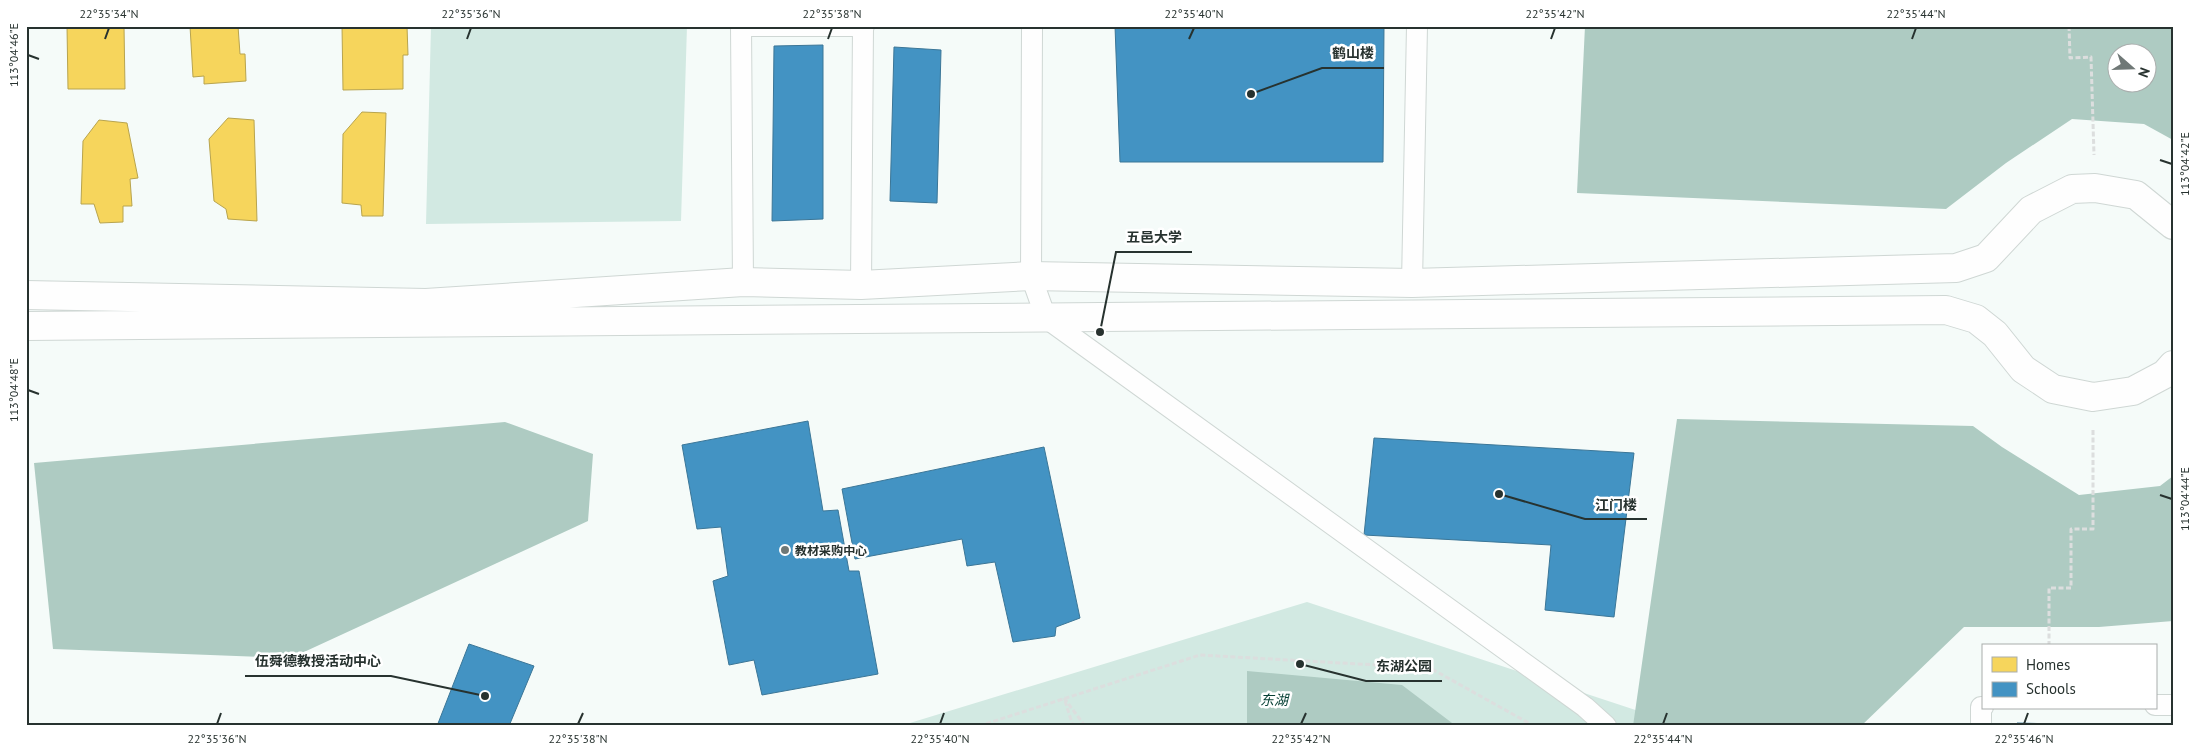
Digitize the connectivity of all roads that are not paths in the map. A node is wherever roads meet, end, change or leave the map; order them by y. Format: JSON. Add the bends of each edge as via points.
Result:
{"nodes":[{"id":1,"x":741,"y":26,"type":"edge"},
{"id":2,"x":864,"y":26,"type":"edge"},
{"id":3,"x":1032,"y":26,"type":"edge"},
{"id":4,"x":1417,"y":26,"type":"edge"},
{"id":5,"x":2173,"y":225,"type":"edge"},
{"id":6,"x":1030,"y":276,"type":"junction"},
{"id":7,"x":743,"y":282,"type":"junction"},
{"id":8,"x":1412,"y":283,"type":"junction"},
{"id":9,"x":861,"y":285,"type":"junction"},
{"id":10,"x":26,"y":295,"type":"edge"},
{"id":11,"x":1046,"y":318,"type":"junction"},
{"id":12,"x":26,"y":326,"type":"edge"},
{"id":13,"x":2173,"y":365,"type":"edge"},
{"id":14,"x":2173,"y":705,"type":"edge"},
{"id":15,"x":2156,"y":706,"type":"edge"},
{"id":16,"x":1982,"y":707,"type":"edge"},
{"id":17,"x":1606,"y":726,"type":"edge"},
{"id":18,"x":1981,"y":726,"type":"edge"}],
"edges":[{"from":1,"to":2,"type":"lane"},
{"from":1,"to":7,"type":"lane"},
{"from":2,"to":9,"type":"lane"},
{"from":3,"to":6,"type":"lane"},
{"from":4,"to":8,"type":"lane"},
{"from":5,"to":8,"type":"street","via":[[2136,195],[2095,188],[2072,189],[2030,210],[1986,258],[1956,268]]},
{"from":6,"to":8,"type":"street"},
{"from":6,"to":9,"type":"street"},
{"from":6,"to":11,"type":"lane"},
{"from":7,"to":9,"type":"street"},
{"from":7,"to":10,"type":"street","via":[[426,303]]},
{"from":11,"to":12,"type":"street"},
{"from":11,"to":13,"type":"street","via":[[1946,310],[1976,319],[1996,334],[2023,369],[2053,389],[2093,397],[2133,391],[2165,374]]},
{"from":11,"to":17,"type":"lane","via":[[1585,707]]},
{"from":14,"to":15,"type":"lane"},
{"from":16,"to":18,"type":"lane"}]}
